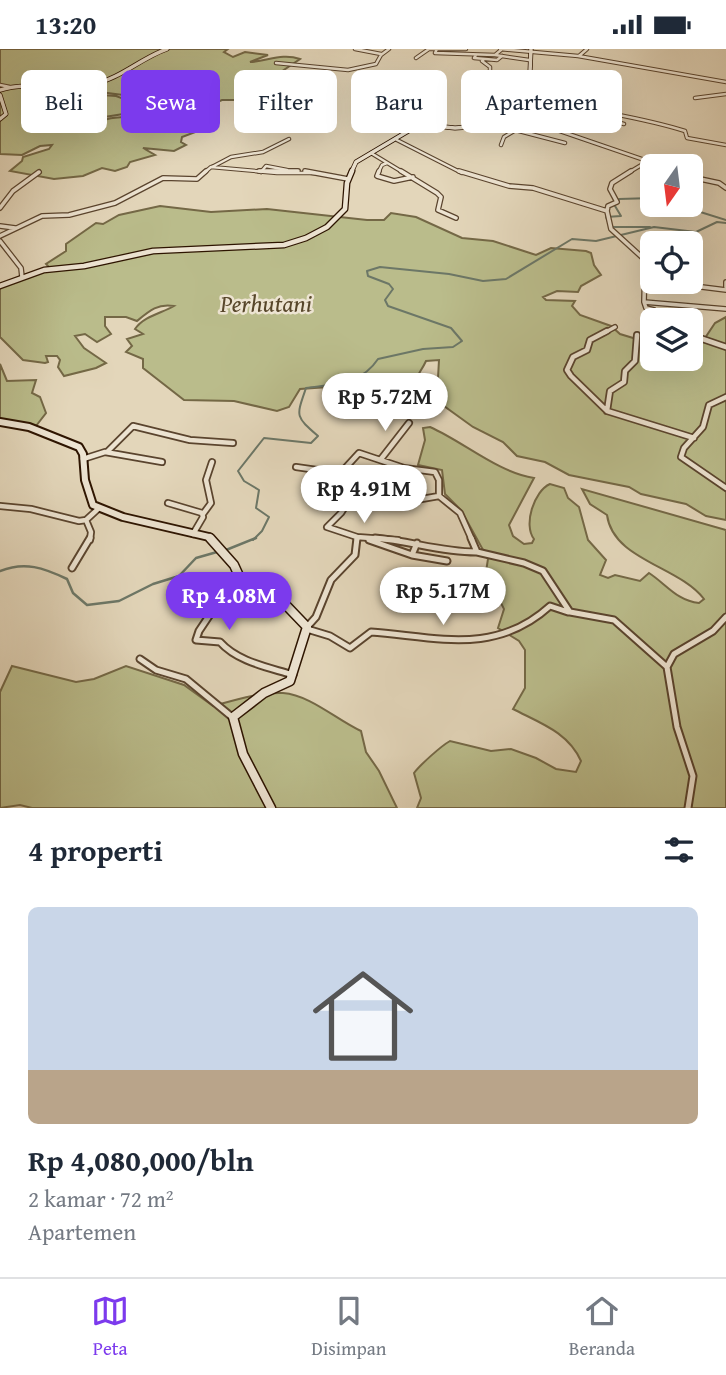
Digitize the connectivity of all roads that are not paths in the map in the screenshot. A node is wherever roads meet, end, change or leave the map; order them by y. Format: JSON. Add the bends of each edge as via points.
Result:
{"nodes":[{"id":1,"x":167,"y":49,"type":"edge"},
{"id":2,"x":355,"y":49,"type":"edge"},
{"id":3,"x":389,"y":49,"type":"edge"},
{"id":4,"x":429,"y":49,"type":"edge"},
{"id":5,"x":437,"y":49,"type":"edge"},
{"id":6,"x":467,"y":49,"type":"edge"},
{"id":7,"x":500,"y":49,"type":"edge"},
{"id":8,"x":587,"y":49,"type":"edge"},
{"id":9,"x":531,"y":50,"type":"edge"},
{"id":10,"x":381,"y":54,"type":"junction"},
{"id":11,"x":460,"y":54,"type":"junction"},
{"id":12,"x":475,"y":55,"type":"junction"},
{"id":13,"x":495,"y":55,"type":"junction"},
{"id":14,"x":578,"y":56,"type":"junction"},
{"id":15,"x":502,"y":57,"type":"junction"},
{"id":16,"x":416,"y":58,"type":"dead end"},
{"id":17,"x":484,"y":59,"type":"junction"},
{"id":18,"x":529,"y":60,"type":"junction"},
{"id":19,"x":276,"y":63,"type":"dead end"},
{"id":20,"x":490,"y":70,"type":"edge"},
{"id":21,"x":531,"y":70,"type":"edge"},
{"id":22,"x":726,"y":82,"type":"edge"},
{"id":23,"x":0,"y":90,"type":"edge"},
{"id":24,"x":726,"y":94,"type":"edge"},
{"id":25,"x":695,"y":98,"type":"dead end"},
{"id":26,"x":622,"y":115,"type":"edge"},
{"id":27,"x":0,"y":119,"type":"edge"},
{"id":28,"x":461,"y":128,"type":"edge"},
{"id":29,"x":508,"y":133,"type":"edge"},
{"id":30,"x":534,"y":133,"type":"edge"},
{"id":31,"x":562,"y":133,"type":"edge"},
{"id":32,"x":289,"y":139,"type":"dead end"},
{"id":33,"x":397,"y":140,"type":"junction"},
{"id":34,"x":565,"y":143,"type":"dead end"},
{"id":35,"x":501,"y":145,"type":"dead end"},
{"id":36,"x":726,"y":145,"type":"edge"},
{"id":37,"x":371,"y":153,"type":"junction"},
{"id":38,"x":640,"y":158,"type":"edge"},
{"id":39,"x":388,"y":163,"type":"junction"},
{"id":40,"x":640,"y":166,"type":"edge"},
{"id":41,"x":211,"y":167,"type":"junction"},
{"id":42,"x":39,"y":172,"type":"dead end"},
{"id":43,"x":414,"y":177,"type":"junction"},
{"id":44,"x":704,"y":180,"type":"edge"},
{"id":45,"x":347,"y":181,"type":"junction"},
{"id":46,"x":726,"y":188,"type":"edge"},
{"id":47,"x":0,"y":208,"type":"edge"},
{"id":48,"x":607,"y":211,"type":"junction"},
{"id":49,"x":456,"y":218,"type":"dead end"},
{"id":50,"x":0,"y":226,"type":"edge"},
{"id":51,"x":16,"y":228,"type":"junction"},
{"id":52,"x":0,"y":236,"type":"edge"},
{"id":53,"x":0,"y":242,"type":"edge"},
{"id":54,"x":640,"y":256,"type":"edge"},
{"id":55,"x":22,"y":277,"type":"junction"},
{"id":56,"x":703,"y":285,"type":"edge"},
{"id":57,"x":0,"y":286,"type":"edge"},
{"id":58,"x":726,"y":286,"type":"edge"},
{"id":59,"x":644,"y":294,"type":"edge"},
{"id":60,"x":644,"y":302,"type":"junction"},
{"id":61,"x":646,"y":308,"type":"edge"},
{"id":62,"x":726,"y":310,"type":"edge"},
{"id":63,"x":615,"y":327,"type":"dead end"},
{"id":64,"x":637,"y":335,"type":"dead end"},
{"id":65,"x":703,"y":339,"type":"edge"},
{"id":66,"x":726,"y":347,"type":"edge"},
{"id":67,"x":726,"y":397,"type":"edge"},
{"id":68,"x":607,"y":411,"type":"junction"},
{"id":69,"x":0,"y":422,"type":"edge"},
{"id":70,"x":409,"y":423,"type":"dead end"},
{"id":71,"x":694,"y":438,"type":"junction"},
{"id":72,"x":233,"y":443,"type":"dead end"},
{"id":73,"x":107,"y":452,"type":"junction"},
{"id":74,"x":83,"y":459,"type":"junction"},
{"id":75,"x":381,"y":459,"type":"junction"},
{"id":76,"x":162,"y":462,"type":"dead end"},
{"id":77,"x":212,"y":462,"type":"dead end"},
{"id":78,"x":296,"y":467,"type":"dead end"},
{"id":79,"x":339,"y":473,"type":"junction"},
{"id":80,"x":726,"y":488,"type":"edge"},
{"id":81,"x":353,"y":494,"type":"junction"},
{"id":82,"x":439,"y":496,"type":"junction"},
{"id":83,"x":168,"y":503,"type":"dead end"},
{"id":84,"x":0,"y":506,"type":"edge"},
{"id":85,"x":98,"y":509,"type":"junction"},
{"id":86,"x":203,"y":514,"type":"junction"},
{"id":87,"x":86,"y":520,"type":"junction"},
{"id":88,"x":193,"y":534,"type":"junction"},
{"id":89,"x":357,"y":537,"type":"junction"},
{"id":90,"x":365,"y":538,"type":"junction"},
{"id":91,"x":417,"y":543,"type":"junction"},
{"id":92,"x":477,"y":552,"type":"junction"},
{"id":93,"x":412,"y":555,"type":"junction"},
{"id":94,"x":447,"y":561,"type":"dead end"},
{"id":95,"x":72,"y":568,"type":"dead end"},
{"id":96,"x":277,"y":583,"type":"dead end"},
{"id":97,"x":245,"y":589,"type":"junction"},
{"id":98,"x":559,"y":594,"type":"junction"},
{"id":99,"x":270,"y":598,"type":"junction"},
{"id":100,"x":551,"y":606,"type":"junction"},
{"id":101,"x":572,"y":613,"type":"junction"},
{"id":102,"x":726,"y":617,"type":"edge"},
{"id":103,"x":307,"y":628,"type":"junction"},
{"id":104,"x":140,"y":659,"type":"dead end"},
{"id":105,"x":667,"y":667,"type":"junction"},
{"id":106,"x":293,"y":675,"type":"junction"},
{"id":107,"x":233,"y":717,"type":"junction"},
{"id":108,"x":271,"y":808,"type":"edge"},
{"id":109,"x":688,"y":808,"type":"edge"}],
"edges":[{"from":1,"to":23,"type":"street","via":[[98,83]]},
{"from":2,"to":10,"type":"street"},
{"from":3,"to":10,"type":"street"},
{"from":4,"to":5,"type":"street"},
{"from":4,"to":16,"type":"street"},
{"from":5,"to":6,"type":"street"},
{"from":5,"to":11,"type":"street","via":[[435,53]]},
{"from":6,"to":11,"type":"street"},
{"from":7,"to":9,"type":"street"},
{"from":7,"to":13,"type":"street"},
{"from":8,"to":14,"type":"street"},
{"from":9,"to":14,"type":"street"},
{"from":9,"to":18,"type":"street"},
{"from":10,"to":19,"type":"street","via":[[376,64],[350,70]]},
{"from":11,"to":12,"type":"street"},
{"from":12,"to":13,"type":"street"},
{"from":12,"to":17,"type":"street"},
{"from":13,"to":15,"type":"street"},
{"from":14,"to":22,"type":"street"},
{"from":15,"to":17,"type":"street"},
{"from":15,"to":18,"type":"street"},
{"from":17,"to":20,"type":"street"},
{"from":18,"to":21,"type":"street"},
{"from":23,"to":27,"type":"street","via":[[6,114]]},
{"from":24,"to":25,"type":"street"},
{"from":26,"to":36,"type":"street","via":[[685,131],[687,138]]},
{"from":28,"to":33,"type":"street","via":[[425,125]]},
{"from":29,"to":35,"type":"street"},
{"from":30,"to":34,"type":"street"},
{"from":31,"to":38,"type":"street"},
{"from":32,"to":41,"type":"street"},
{"from":33,"to":37,"type":"street"},
{"from":33,"to":48,"type":"street","via":[[468,176],[533,188]]},
{"from":37,"to":39,"type":"street"},
{"from":37,"to":45,"type":"street","via":[[356,162]]},
{"from":39,"to":43,"type":"street"},
{"from":39,"to":43,"type":"street","via":[[377,176],[394,181]]},
{"from":40,"to":48,"type":"street","via":[[612,183],[617,202]]},
{"from":41,"to":45,"type":"street","via":[[287,171]]},
{"from":41,"to":51,"type":"street","via":[[197,179],[163,179],[115,203],[69,215],[42,216]]},
{"from":42,"to":47,"type":"street","via":[[13,191]]},
{"from":43,"to":49,"type":"street","via":[[439,194],[439,211]]},
{"from":44,"to":46,"type":"street"},
{"from":45,"to":55,"type":"street","via":[[348,204],[342,214],[297,242],[270,248],[164,250]]},
{"from":48,"to":54,"type":"street","via":[[609,225]]},
{"from":50,"to":51,"type":"street"},
{"from":51,"to":52,"type":"street"},
{"from":53,"to":55,"type":"street","via":[[20,267]]},
{"from":55,"to":57,"type":"street"},
{"from":56,"to":58,"type":"street"},
{"from":59,"to":60,"type":"street"},
{"from":60,"to":61,"type":"street"},
{"from":60,"to":62,"type":"street"},
{"from":63,"to":68,"type":"street","via":[[587,342],[587,351],[573,357],[568,370]]},
{"from":64,"to":68,"type":"street","via":[[635,361],[625,371],[624,382],[610,391]]},
{"from":65,"to":66,"type":"street"},
{"from":67,"to":71,"type":"street","via":[[709,405],[704,425]]},
{"from":68,"to":71,"type":"street"},
{"from":69,"to":74,"type":"street","via":[[74,444]]},
{"from":70,"to":75,"type":"street"},
{"from":71,"to":80,"type":"street","via":[[682,459]]},
{"from":72,"to":73,"type":"street","via":[[190,440],[133,426]]},
{"from":73,"to":74,"type":"street"},
{"from":73,"to":76,"type":"street"},
{"from":74,"to":85,"type":"street","via":[[89,500]]},
{"from":75,"to":79,"type":"street","via":[[359,453]]},
{"from":75,"to":82,"type":"street","via":[[435,472]]},
{"from":77,"to":86,"type":"street","via":[[206,480],[211,503]]},
{"from":78,"to":79,"type":"street"},
{"from":79,"to":81,"type":"street","via":[[337,479]]},
{"from":81,"to":82,"type":"street","via":[[416,500]]},
{"from":81,"to":89,"type":"street","via":[[327,527]]},
{"from":82,"to":92,"type":"street","via":[[460,513]]},
{"from":83,"to":86,"type":"street"},
{"from":84,"to":87,"type":"street"},
{"from":85,"to":87,"type":"street"},
{"from":85,"to":88,"type":"street"},
{"from":86,"to":88,"type":"street"},
{"from":87,"to":95,"type":"street","via":[[91,535]]},
{"from":88,"to":97,"type":"street","via":[[209,537],[221,549]]},
{"from":89,"to":90,"type":"street"},
{"from":89,"to":103,"type":"street","via":[[355,555],[331,580]]},
{"from":90,"to":91,"type":"street"},
{"from":90,"to":93,"type":"street"},
{"from":91,"to":92,"type":"street","via":[[446,552]]},
{"from":91,"to":93,"type":"street"},
{"from":92,"to":98,"type":"street","via":[[539,568]]},
{"from":93,"to":94,"type":"street"},
{"from":96,"to":99,"type":"street"},
{"from":97,"to":99,"type":"street"},
{"from":97,"to":106,"type":"street","via":[[227,589],[196,640],[220,642],[242,659]]},
{"from":98,"to":100,"type":"street"},
{"from":98,"to":101,"type":"street"},
{"from":99,"to":103,"type":"street","via":[[287,604]]},
{"from":100,"to":101,"type":"street"},
{"from":100,"to":103,"type":"street","via":[[519,630],[490,637],[437,641],[430,636],[371,632],[348,649]]},
{"from":101,"to":105,"type":"street","via":[[614,620]]},
{"from":102,"to":105,"type":"street","via":[[674,654]]},
{"from":103,"to":106,"type":"street"},
{"from":104,"to":107,"type":"street","via":[[156,670],[186,679]]},
{"from":105,"to":109,"type":"street","via":[[677,727],[694,776]]},
{"from":106,"to":107,"type":"street","via":[[286,685],[264,693]]},
{"from":107,"to":108,"type":"street","via":[[243,754]]}]}
